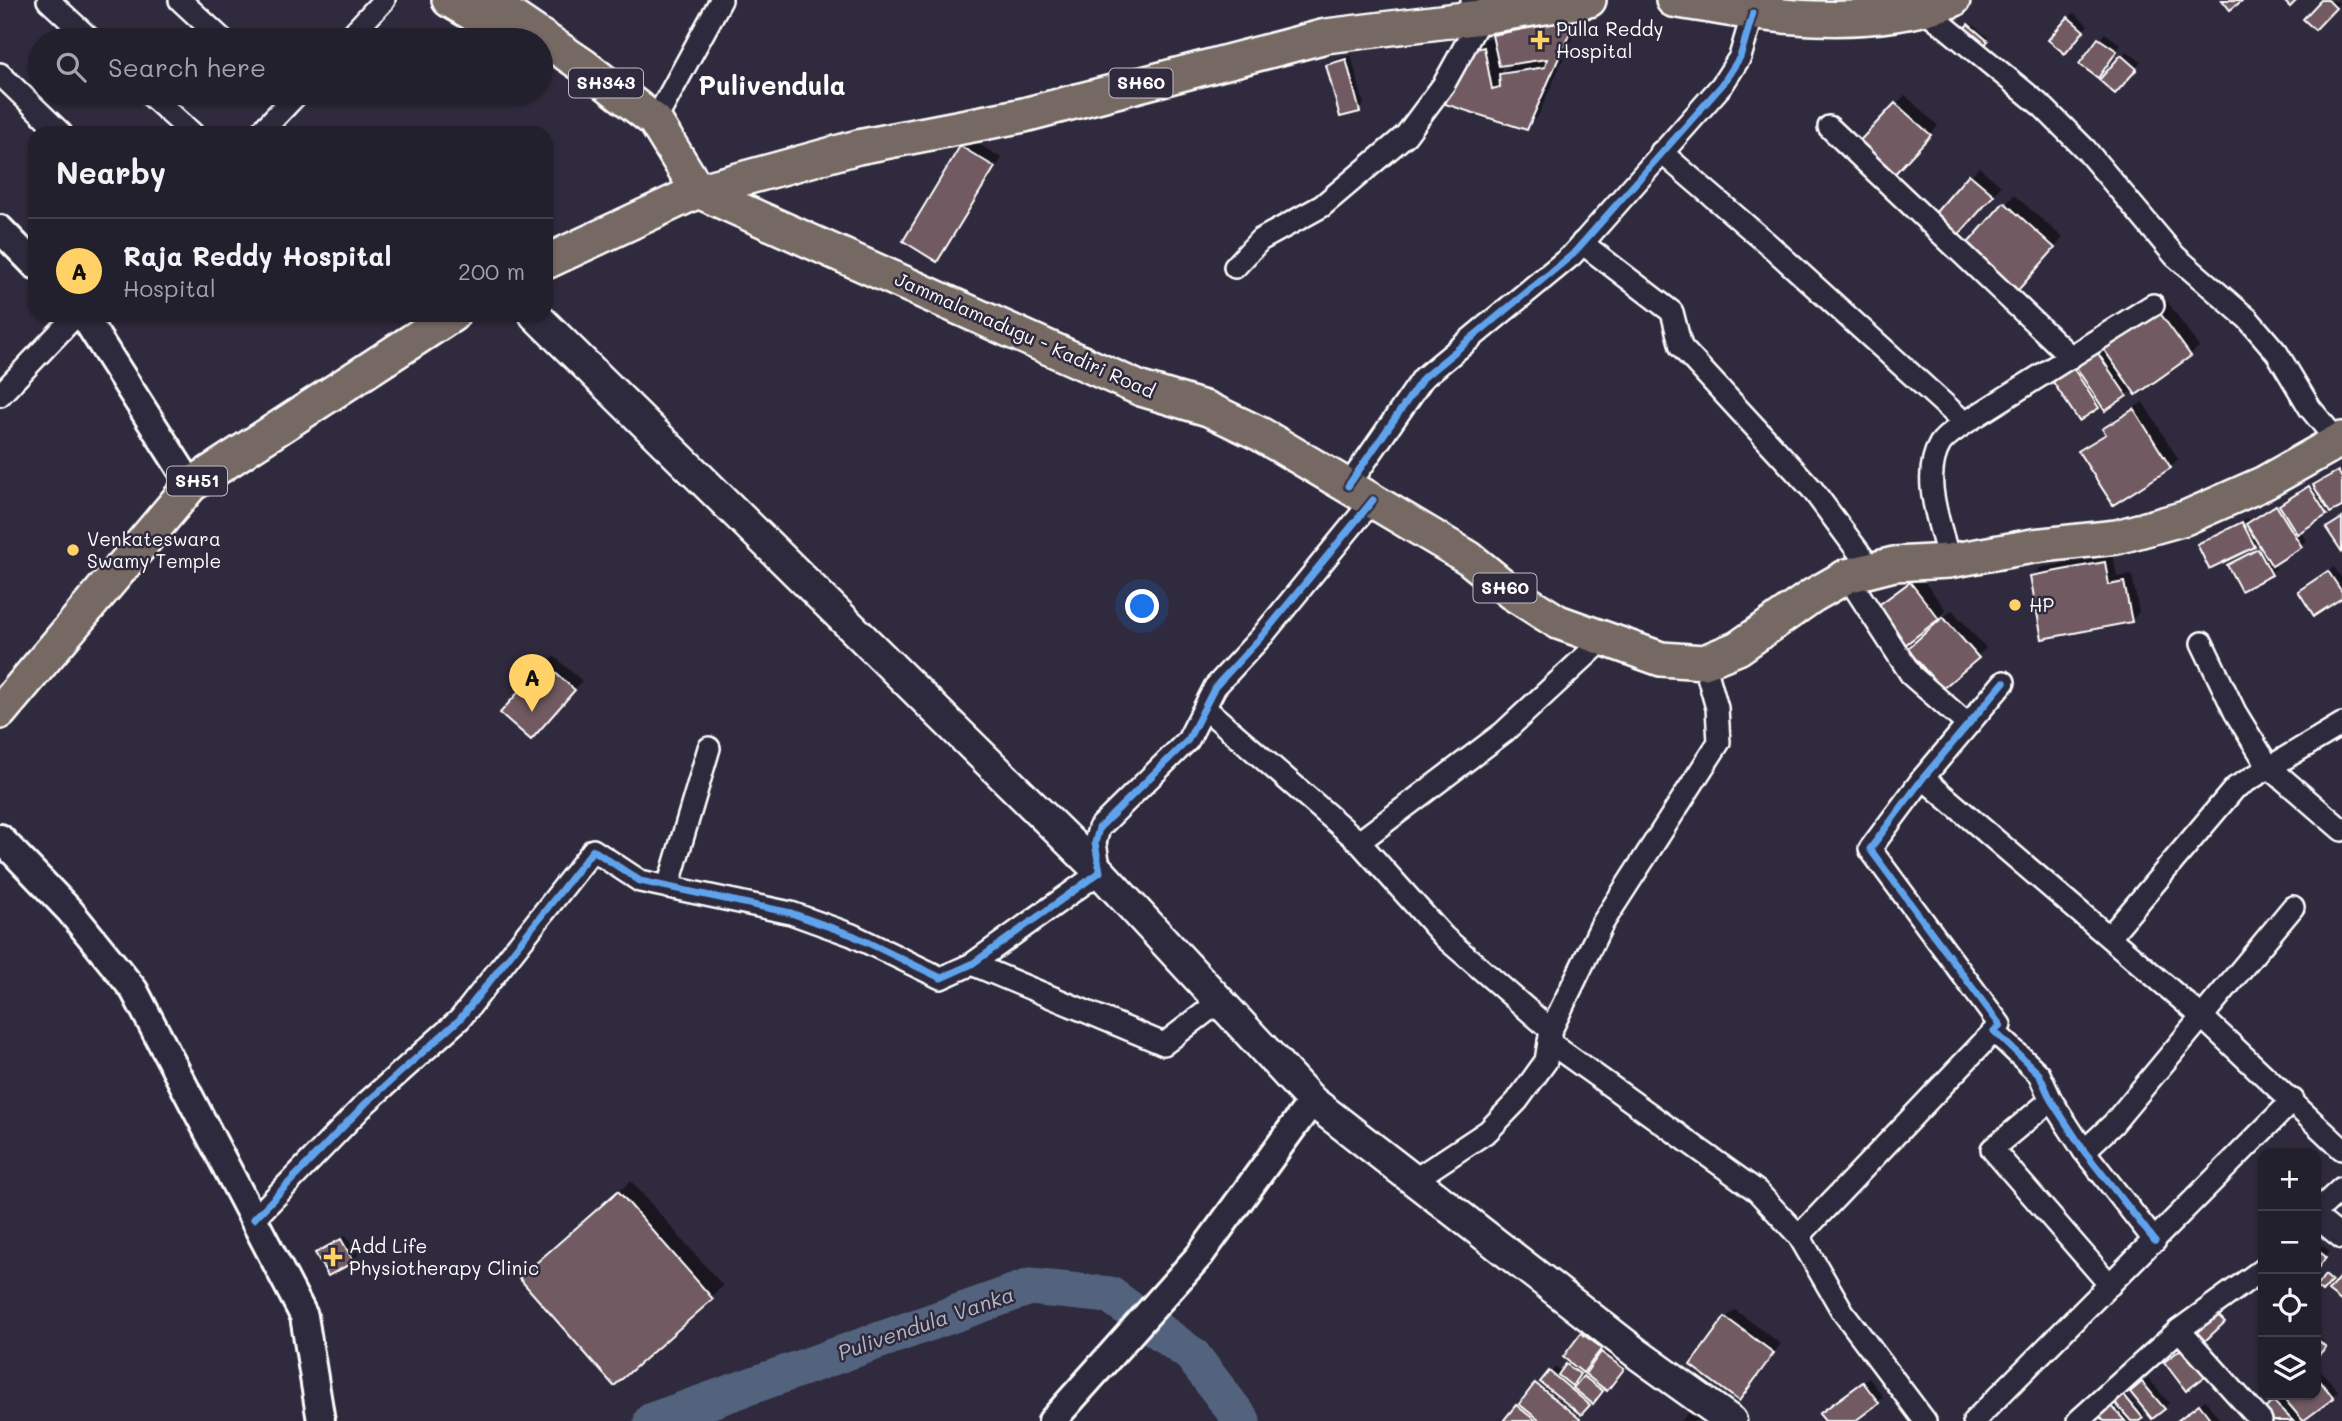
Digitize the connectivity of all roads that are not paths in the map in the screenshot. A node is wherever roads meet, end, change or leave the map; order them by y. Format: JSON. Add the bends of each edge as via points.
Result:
{"nodes":[{"id":1,"x":48,"y":0,"type":"edge"},
{"id":2,"x":180,"y":0,"type":"edge"},
{"id":3,"x":384,"y":0,"type":"edge"},
{"id":4,"x":449,"y":0,"type":"edge"},
{"id":5,"x":721,"y":0,"type":"edge"},
{"id":6,"x":1589,"y":0,"type":"edge"},
{"id":7,"x":1673,"y":0,"type":"edge"},
{"id":8,"x":1932,"y":3,"type":"edge"},
{"id":9,"x":1476,"y":9,"type":"edge"},
{"id":10,"x":1753,"y":13,"type":"junction"},
{"id":11,"x":511,"y":14,"type":"edge"},
{"id":12,"x":78,"y":28,"type":"edge"},
{"id":13,"x":210,"y":28,"type":"edge"},
{"id":14,"x":358,"y":28,"type":"edge"},
{"id":15,"x":531,"y":28,"type":"edge"},
{"id":16,"x":553,"y":44,"type":"edge"},
{"id":17,"x":553,"y":64,"type":"edge"},
{"id":18,"x":0,"y":74,"type":"edge"},
{"id":19,"x":28,"y":101,"type":"edge"},
{"id":20,"x":32,"y":105,"type":"edge"},
{"id":21,"x":161,"y":105,"type":"edge"},
{"id":22,"x":282,"y":105,"type":"edge"},
{"id":23,"x":655,"y":121,"type":"junction"},
{"id":24,"x":54,"y":126,"type":"edge"},
{"id":25,"x":184,"y":126,"type":"edge"},
{"id":26,"x":265,"y":126,"type":"edge"},
{"id":27,"x":1829,"y":127,"type":"dead end"},
{"id":28,"x":1661,"y":152,"type":"junction"},
{"id":29,"x":691,"y":194,"type":"junction"},
{"id":30,"x":2,"y":237,"type":"edge"},
{"id":31,"x":1582,"y":243,"type":"junction"},
{"id":32,"x":28,"y":259,"type":"edge"},
{"id":33,"x":553,"y":259,"type":"edge"},
{"id":34,"x":1235,"y":267,"type":"dead end"},
{"id":35,"x":2153,"y":305,"type":"dead end"},
{"id":36,"x":69,"y":322,"type":"edge"},
{"id":37,"x":87,"y":322,"type":"edge"},
{"id":38,"x":441,"y":322,"type":"edge"},
{"id":39,"x":542,"y":322,"type":"edge"},
{"id":40,"x":2071,"y":357,"type":"junction"},
{"id":41,"x":0,"y":396,"type":"edge"},
{"id":42,"x":1965,"y":423,"type":"junction"},
{"id":43,"x":2340,"y":443,"type":"edge"},
{"id":44,"x":191,"y":485,"type":"junction"},
{"id":45,"x":1361,"y":493,"type":"junction"},
{"id":46,"x":1949,"y":561,"type":"junction"},
{"id":47,"x":1860,"y":573,"type":"junction"},
{"id":48,"x":1604,"y":639,"type":"junction"},
{"id":49,"x":2202,"y":643,"type":"dead end"},
{"id":50,"x":1704,"y":662,"type":"junction"},
{"id":51,"x":2004,"y":682,"type":"dead end"},
{"id":52,"x":1206,"y":709,"type":"junction"},
{"id":53,"x":1,"y":710,"type":"edge"},
{"id":54,"x":1967,"y":724,"type":"junction"},
{"id":55,"x":2342,"y":724,"type":"edge"},
{"id":56,"x":709,"y":748,"type":"dead end"},
{"id":57,"x":2269,"y":766,"type":"junction"},
{"id":58,"x":1923,"y":778,"type":"junction"},
{"id":59,"x":2342,"y":830,"type":"edge"},
{"id":60,"x":0,"y":838,"type":"edge"},
{"id":61,"x":1359,"y":842,"type":"junction"},
{"id":62,"x":1100,"y":872,"type":"junction"},
{"id":63,"x":668,"y":887,"type":"junction"},
{"id":64,"x":2292,"y":907,"type":"dead end"},
{"id":65,"x":2110,"y":936,"type":"junction"},
{"id":66,"x":972,"y":964,"type":"junction"},
{"id":67,"x":1220,"y":1001,"type":"junction"},
{"id":68,"x":2201,"y":1016,"type":"junction"},
{"id":69,"x":1994,"y":1031,"type":"junction"},
{"id":70,"x":1550,"y":1036,"type":"junction"},
{"id":71,"x":2051,"y":1100,"type":"junction"},
{"id":72,"x":2293,"y":1100,"type":"junction"},
{"id":73,"x":1312,"y":1101,"type":"junction"},
{"id":74,"x":2342,"y":1149,"type":"edge"},
{"id":75,"x":2084,"y":1151,"type":"junction"},
{"id":76,"x":1414,"y":1180,"type":"junction"},
{"id":77,"x":2342,"y":1188,"type":"edge"},
{"id":78,"x":2319,"y":1211,"type":"edge"},
{"id":79,"x":254,"y":1219,"type":"junction"},
{"id":80,"x":2321,"y":1219,"type":"edge"},
{"id":81,"x":1799,"y":1236,"type":"junction"},
{"id":82,"x":2342,"y":1238,"type":"edge"},
{"id":83,"x":2155,"y":1241,"type":"junction"},
{"id":84,"x":2258,"y":1273,"type":"edge"},
{"id":85,"x":2110,"y":1285,"type":"junction"},
{"id":86,"x":2179,"y":1331,"type":"junction"},
{"id":87,"x":2258,"y":1408,"type":"edge"},
{"id":88,"x":2088,"y":1418,"type":"edge"},
{"id":89,"x":321,"y":1421,"type":"edge"},
{"id":90,"x":1052,"y":1421,"type":"edge"},
{"id":91,"x":1731,"y":1421,"type":"edge"},
{"id":92,"x":1925,"y":1421,"type":"edge"},
{"id":93,"x":1974,"y":1421,"type":"edge"}],
"edges":[{"from":1,"to":12,"type":"street"},
{"from":2,"to":13,"type":"street"},
{"from":3,"to":14,"type":"street"},
{"from":4,"to":11,"type":"main road","number":"SH343"},
{"from":5,"to":23,"type":"street"},
{"from":6,"to":9,"type":"main road","number":"SH60"},
{"from":7,"to":10,"type":"main road"},
{"from":8,"to":10,"type":"main road","via":[[1860,20]]},
{"from":8,"to":43,"type":"street","via":[[2086,150],[2175,256],[2248,319]]},
{"from":9,"to":29,"type":"main road","number":"SH60","via":[[1326,36],[1024,115],[859,147]]},
{"from":9,"to":34,"type":"street","via":[[1444,84],[1406,135],[1322,206],[1260,240]]},
{"from":10,"to":28,"type":"street","via":[[1740,57],[1722,85]]},
{"from":11,"to":15,"type":"main road","number":"SH343"},
{"from":16,"to":23,"type":"main road","number":"SH343"},
{"from":17,"to":29,"type":"main road","number":"SH343","via":[[606,102]]},
{"from":18,"to":19,"type":"street"},
{"from":20,"to":24,"type":"street"},
{"from":21,"to":25,"type":"street"},
{"from":22,"to":26,"type":"street"},
{"from":23,"to":29,"type":"main road","number":"SH343"},
{"from":27,"to":40,"type":"street"},
{"from":28,"to":31,"type":"street"},
{"from":28,"to":42,"type":"street"},
{"from":29,"to":33,"type":"main road"},
{"from":29,"to":45,"type":"main road","name":"Jammalamadugu - Kadiri Road","number":"SH60","via":[[1141,389],[1208,409]]},
{"from":30,"to":32,"type":"street"},
{"from":31,"to":45,"type":"street","via":[[1423,377]]},
{"from":31,"to":47,"type":"street","via":[[1672,312],[1681,347],[1812,489]]},
{"from":35,"to":40,"type":"street"},
{"from":36,"to":41,"type":"street"},
{"from":37,"to":44,"type":"street"},
{"from":38,"to":44,"type":"main road","number":"SH51"},
{"from":39,"to":62,"type":"main road"},
{"from":40,"to":42,"type":"street"},
{"from":42,"to":46,"type":"street","via":[[1941,442],[1933,463],[1932,486]]},
{"from":43,"to":46,"type":"main road","name":"Jammalamadugu - Kadiri Road","number":"SH60","via":[[2185,518],[2117,537]]},
{"from":44,"to":53,"type":"main road","number":"SH51"},
{"from":45,"to":48,"type":"main road","name":"Jammalamadugu - Kadiri Road","number":"SH60","via":[[1469,558],[1558,622]]},
{"from":45,"to":52,"type":"street","via":[[1262,636],[1215,687]]},
{"from":46,"to":47,"type":"main road","name":"Jammalamadugu - Kadiri Road","number":"SH60","via":[[1895,564]]},
{"from":47,"to":50,"type":"main road","name":"Jammalamadugu - Kadiri Road","number":"SH60","via":[[1812,596],[1738,648]]},
{"from":47,"to":54,"type":"street","via":[[1912,676]]},
{"from":48,"to":50,"type":"main road","name":"Jammalamadugu - Kadiri Road","number":"SH60","via":[[1661,659]]},
{"from":48,"to":61,"type":"street","via":[[1504,732]]},
{"from":49,"to":57,"type":"street","via":[[2235,712]]},
{"from":50,"to":70,"type":"street","via":[[1717,708],[1719,742],[1602,924]]},
{"from":51,"to":54,"type":"street"},
{"from":52,"to":61,"type":"street"},
{"from":52,"to":62,"type":"street","via":[[1188,740],[1099,828],[1095,843]]},
{"from":54,"to":58,"type":"street"},
{"from":55,"to":57,"type":"street"},
{"from":56,"to":63,"type":"street"},
{"from":57,"to":59,"type":"street"},
{"from":57,"to":65,"type":"street","via":[[2235,788]]},
{"from":58,"to":65,"type":"street"},
{"from":58,"to":69,"type":"street","via":[[1870,849],[2000,1025]]},
{"from":60,"to":79,"type":"street","via":[[70,911],[135,990]]},
{"from":61,"to":70,"type":"street","via":[[1444,937]]},
{"from":62,"to":66,"type":"street"},
{"from":62,"to":67,"type":"main road"},
{"from":63,"to":66,"type":"street","via":[[791,913],[852,935],[941,978]]},
{"from":63,"to":79,"type":"street","via":[[640,881],[593,850],[460,1019],[366,1103]]},
{"from":64,"to":68,"type":"street"},
{"from":65,"to":68,"type":"street"},
{"from":66,"to":67,"type":"street","via":[[1164,1044]]},
{"from":67,"to":73,"type":"main road"},
{"from":68,"to":72,"type":"street"},
{"from":68,"to":75,"type":"street","via":[[2113,1124]]},
{"from":69,"to":71,"type":"street","via":[[2039,1074]]},
{"from":69,"to":81,"type":"street"},
{"from":70,"to":76,"type":"street","via":[[1546,1061],[1517,1101],[1488,1131]]},
{"from":70,"to":81,"type":"street","via":[[1757,1191]]},
{"from":71,"to":75,"type":"street"},
{"from":71,"to":85,"type":"street","via":[[1992,1149]]},
{"from":72,"to":74,"type":"street"},
{"from":72,"to":83,"type":"street"},
{"from":73,"to":76,"type":"main road"},
{"from":73,"to":90,"type":"street","via":[[1200,1255]]},
{"from":75,"to":83,"type":"street"},
{"from":76,"to":91,"type":"main road"},
{"from":77,"to":78,"type":"street"},
{"from":79,"to":89,"type":"street","via":[[304,1316]]},
{"from":80,"to":82,"type":"street"},
{"from":81,"to":92,"type":"street","via":[[1843,1312]]},
{"from":83,"to":85,"type":"street"},
{"from":84,"to":86,"type":"street"},
{"from":85,"to":93,"type":"street"},
{"from":86,"to":87,"type":"street"},
{"from":86,"to":88,"type":"street"}]}
